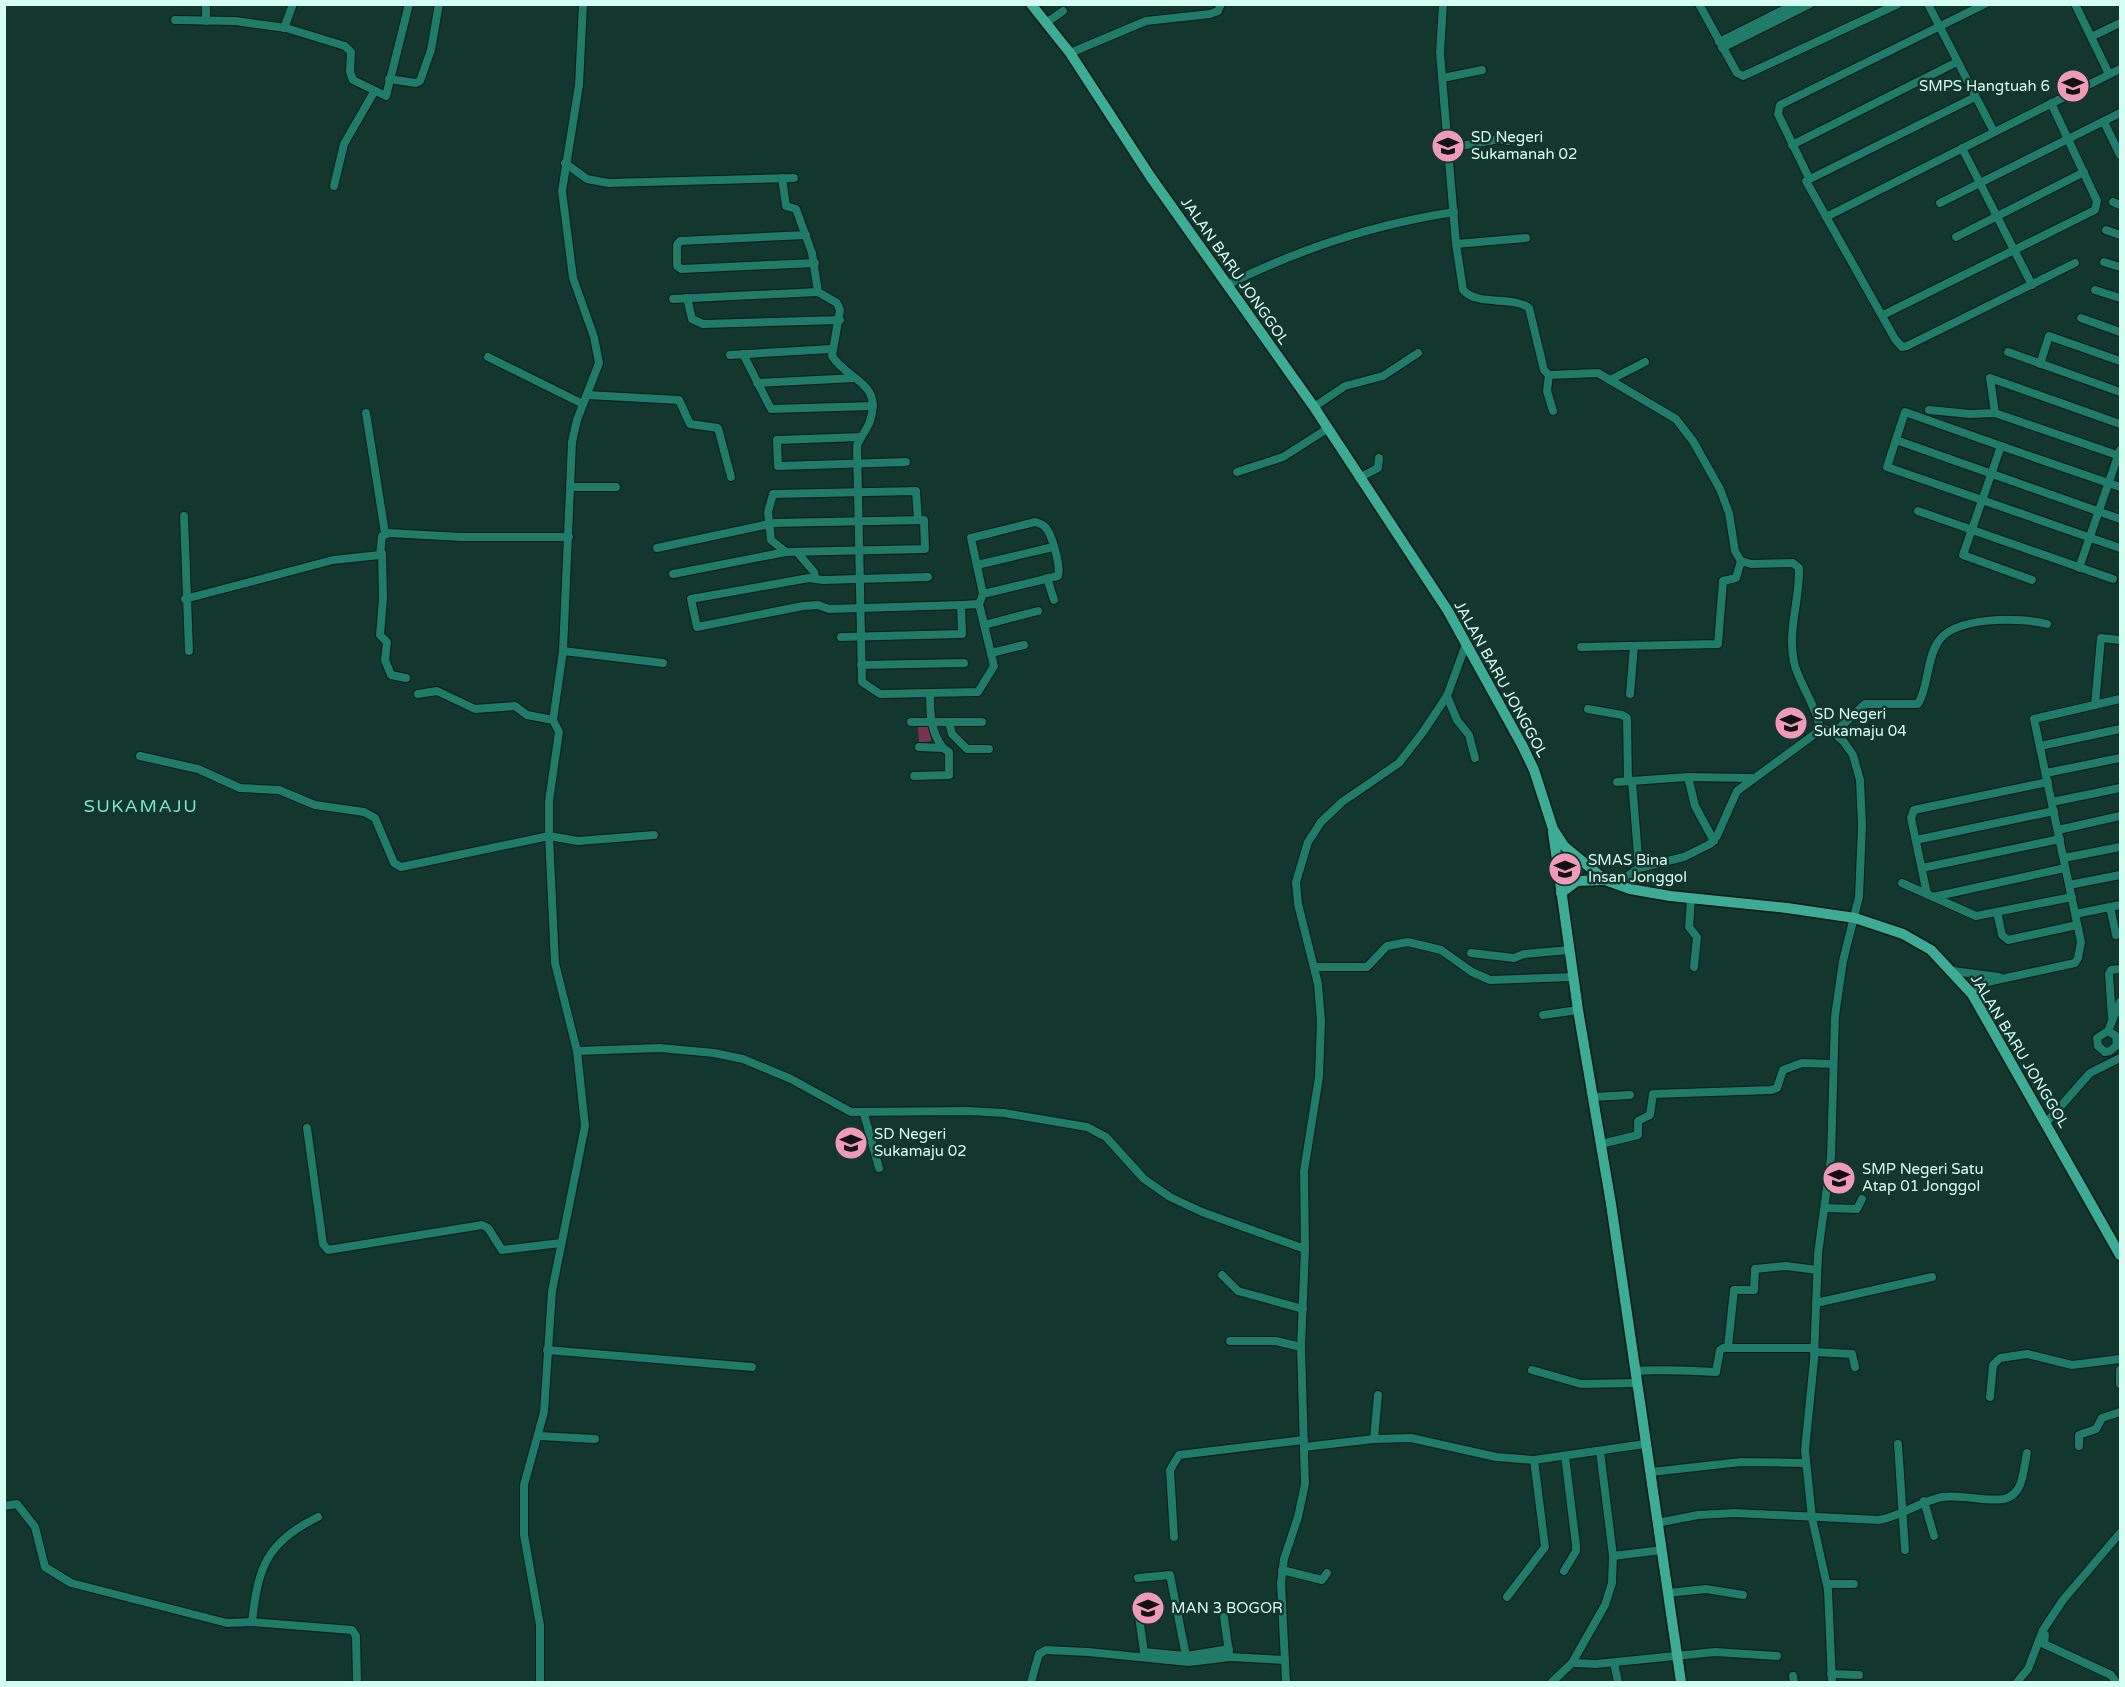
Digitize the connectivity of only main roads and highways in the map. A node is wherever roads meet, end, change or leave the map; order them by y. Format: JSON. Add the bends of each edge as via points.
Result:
{"nodes":[{"id":1,"x":1031,"y":4,"type":"edge"},
{"id":2,"x":1553,"y":829,"type":"junction"},
{"id":3,"x":1610,"y":882,"type":"junction"},
{"id":4,"x":1561,"y":893,"type":"junction"},
{"id":5,"x":2121,"y":1256,"type":"edge"},
{"id":6,"x":1681,"y":1683,"type":"edge"}],
"edges":[{"from":1,"to":2,"type":"main road","name":"JALAN BARU JONGGOL","via":[[1070,53],[1133,152],[1314,407],[1448,610],[1528,756]]},
{"from":2,"to":3,"type":"main road","name":"JALAN BARU JONGGOL","via":[[1570,853]]},
{"from":2,"to":4,"type":"main road"},
{"from":3,"to":4,"type":"main road","via":[[1577,881]]},
{"from":3,"to":5,"type":"main road","name":"JALAN BARU JONGGOL","via":[[1691,899],[1855,918],[1903,934],[1931,950],[1972,994]]},
{"from":4,"to":6,"type":"main road"}]}
